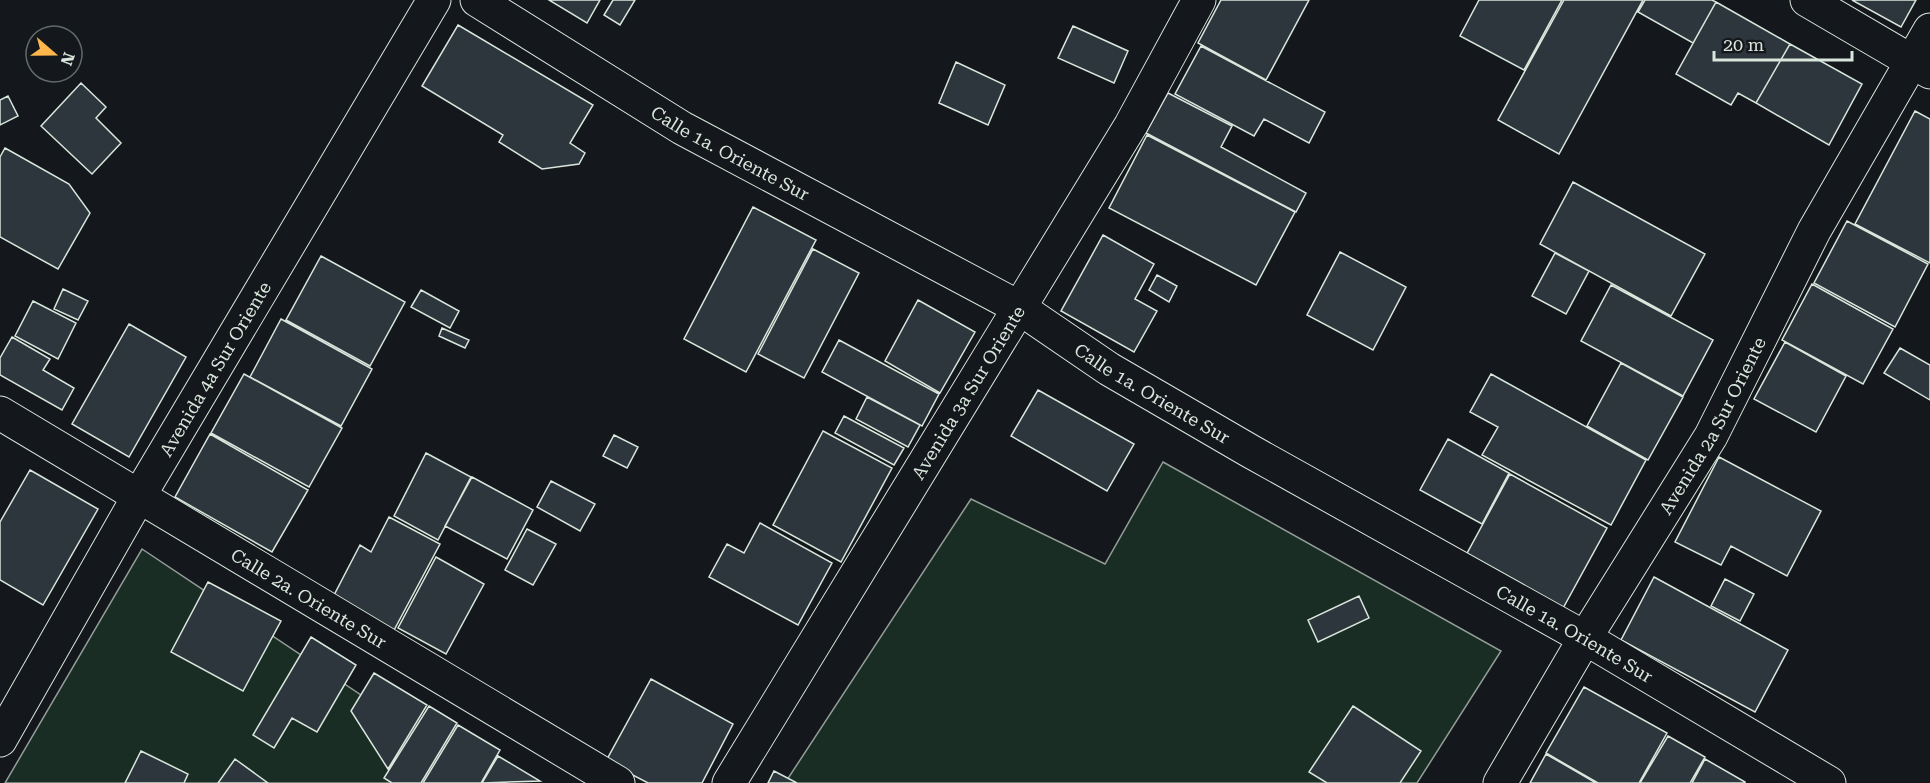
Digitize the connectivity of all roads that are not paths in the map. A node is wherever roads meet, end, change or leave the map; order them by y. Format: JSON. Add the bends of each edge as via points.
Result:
{"nodes":[{"id":1,"x":434,"y":0,"type":"edge"},
{"id":2,"x":477,"y":0,"type":"edge"},
{"id":3,"x":1199,"y":0,"type":"edge"},
{"id":4,"x":1808,"y":0,"type":"edge"},
{"id":5,"x":1930,"y":30,"type":"edge"},
{"id":6,"x":1921,"y":66,"type":"edge"},
{"id":7,"x":1018,"y":307,"type":"junction"},
{"id":8,"x":0,"y":413,"type":"edge"},
{"id":9,"x":139,"y":496,"type":"junction"},
{"id":10,"x":1585,"y":638,"type":"junction"},
{"id":11,"x":0,"y":740,"type":"edge"},
{"id":12,"x":618,"y":783,"type":"edge"},
{"id":13,"x":729,"y":783,"type":"edge"},
{"id":14,"x":1500,"y":783,"type":"edge"},
{"id":15,"x":1829,"y":783,"type":"edge"}],
"edges":[{"from":1,"to":9,"type":"street","name":"Avenida 4a Sur Oriente"},
{"from":2,"to":7,"type":"street","name":"Calle 1a. Oriente Sur","via":[[682,128]]},
{"from":3,"to":7,"type":"street","name":"Avenida 3a Sur Oriente","via":[[1131,125]]},
{"from":4,"to":6,"type":"street"},
{"from":5,"to":6,"type":"street","name":"Avenida 2a Sur Oriente"},
{"from":6,"to":10,"type":"street","name":"Avenida 2a Sur Oriente","via":[[1814,231],[1711,436]]},
{"from":7,"to":10,"type":"street","name":"Calle 1a. Oriente Sur","via":[[1109,369]]},
{"from":7,"to":13,"type":"street","name":"Avenida 3a Sur Oriente"},
{"from":8,"to":9,"type":"street","name":"Calle 2a. Oriente Sur"},
{"from":9,"to":11,"type":"street","name":"Avenida 4a Sur Oriente"},
{"from":9,"to":12,"type":"street","name":"Calle 2a. Oriente Sur"},
{"from":10,"to":14,"type":"street","name":"Avenida 2a Sur Oriente"},
{"from":10,"to":15,"type":"street","name":"Calle 1a. Oriente Sur"}]}
